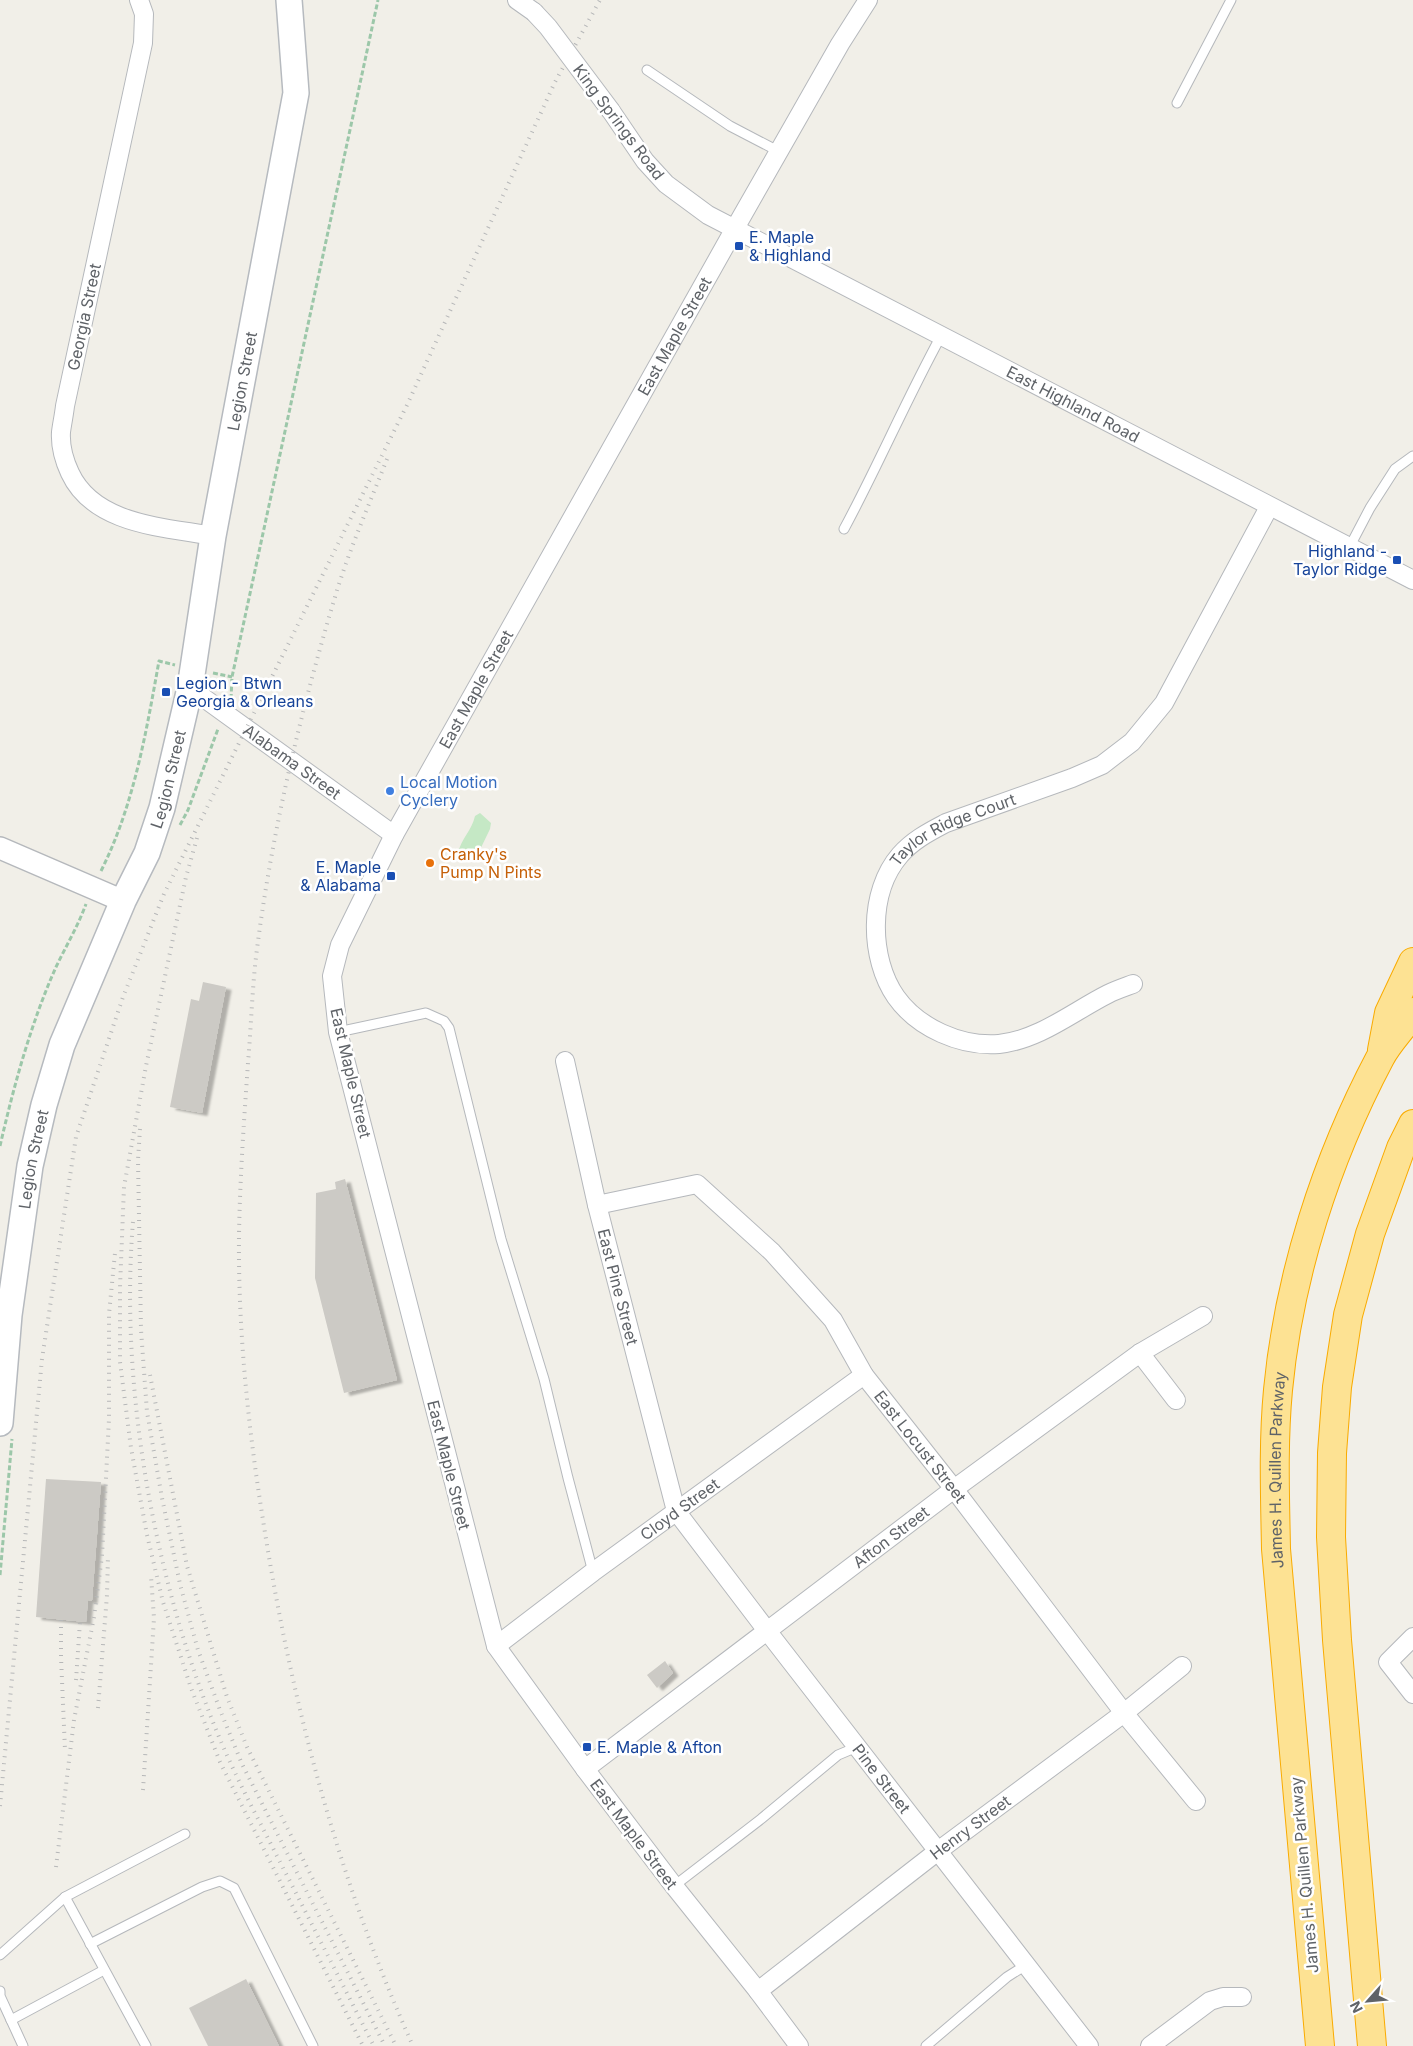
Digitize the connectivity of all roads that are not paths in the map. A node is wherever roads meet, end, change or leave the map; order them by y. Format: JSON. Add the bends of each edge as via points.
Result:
{"nodes":[{"id":1,"x":139,"y":0,"type":"edge"},
{"id":2,"x":289,"y":0,"type":"edge"},
{"id":3,"x":517,"y":0,"type":"edge"},
{"id":4,"x":868,"y":0,"type":"edge"},
{"id":5,"x":1231,"y":0,"type":"edge"},
{"id":6,"x":647,"y":70,"type":"dead end"},
{"id":7,"x":1177,"y":103,"type":"dead end"},
{"id":8,"x":778,"y":151,"type":"junction"},
{"id":9,"x":734,"y":230,"type":"junction"},
{"id":10,"x":940,"y":336,"type":"junction"},
{"id":11,"x":1413,"y":456,"type":"edge"},
{"id":12,"x":1269,"y":507,"type":"junction"},
{"id":13,"x":844,"y":529,"type":"dead end"},
{"id":14,"x":213,"y":536,"type":"junction"},
{"id":15,"x":1349,"y":548,"type":"junction"},
{"id":16,"x":1413,"y":580,"type":"edge"},
{"id":17,"x":190,"y":688,"type":"junction"},
{"id":18,"x":394,"y":835,"type":"junction"},
{"id":19,"x":0,"y":848,"type":"edge"},
{"id":20,"x":122,"y":901,"type":"junction"},
{"id":21,"x":1413,"y":962,"type":"edge"},
{"id":22,"x":1133,"y":984,"type":"dead end"},
{"id":23,"x":1413,"y":1012,"type":"edge"},
{"id":24,"x":338,"y":1032,"type":"junction"},
{"id":25,"x":1381,"y":1056,"type":"junction"},
{"id":26,"x":565,"y":1061,"type":"dead end"},
{"id":27,"x":1413,"y":1124,"type":"edge"},
{"id":28,"x":597,"y":1205,"type":"junction"},
{"id":29,"x":5,"y":1315,"type":"edge"},
{"id":30,"x":1203,"y":1316,"type":"dead end"},
{"id":31,"x":1140,"y":1353,"type":"junction"},
{"id":32,"x":864,"y":1375,"type":"junction"},
{"id":33,"x":1176,"y":1400,"type":"dead end"},
{"id":34,"x":6,"y":1430,"type":"edge"},
{"id":35,"x":954,"y":1489,"type":"junction"},
{"id":36,"x":676,"y":1511,"type":"junction"},
{"id":37,"x":593,"y":1572,"type":"junction"},
{"id":38,"x":768,"y":1632,"type":"junction"},
{"id":39,"x":1413,"y":1637,"type":"edge"},
{"id":40,"x":496,"y":1646,"type":"junction"},
{"id":41,"x":1182,"y":1666,"type":"dead end"},
{"id":42,"x":1413,"y":1694,"type":"edge"},
{"id":43,"x":1124,"y":1712,"type":"junction"},
{"id":44,"x":857,"y":1747,"type":"junction"},
{"id":45,"x":585,"y":1769,"type":"junction"},
{"id":46,"x":1196,"y":1801,"type":"dead end"},
{"id":47,"x":185,"y":1834,"type":"dead end"},
{"id":48,"x":938,"y":1851,"type":"junction"},
{"id":49,"x":674,"y":1886,"type":"junction"},
{"id":50,"x":65,"y":1897,"type":"junction"},
{"id":51,"x":90,"y":1944,"type":"junction"},
{"id":52,"x":0,"y":1954,"type":"edge"},
{"id":53,"x":1026,"y":1965,"type":"junction"},
{"id":54,"x":104,"y":1970,"type":"junction"},
{"id":55,"x":0,"y":1991,"type":"edge"},
{"id":56,"x":758,"y":1991,"type":"junction"},
{"id":57,"x":1242,"y":1997,"type":"dead end"},
{"id":58,"x":11,"y":2020,"type":"junction"},
{"id":59,"x":23,"y":2046,"type":"edge"},
{"id":60,"x":146,"y":2046,"type":"edge"},
{"id":61,"x":313,"y":2046,"type":"edge"},
{"id":62,"x":798,"y":2046,"type":"edge"},
{"id":63,"x":926,"y":2046,"type":"edge"},
{"id":64,"x":1089,"y":2046,"type":"edge"},
{"id":65,"x":1150,"y":2046,"type":"edge"},
{"id":66,"x":1320,"y":2046,"type":"edge"},
{"id":67,"x":1372,"y":2046,"type":"edge"}],
"edges":[{"from":1,"to":14,"type":"street","name":"Georgia Street","via":[[144,14],[143,43],[65,406],[61,433],[63,457],[74,481],[90,500],[108,512],[127,519]]},
{"from":2,"to":14,"type":"main road","name":"Legion Street","via":[[296,93]]},
{"from":3,"to":9,"type":"street","name":"King Springs Road","bridge":true,"via":[[548,26],[645,161],[666,184]]},
{"from":4,"to":8,"type":"street","name":"East Maple Street"},
{"from":5,"to":7,"type":"lane"},
{"from":6,"to":8,"type":"lane","via":[[730,126]]},
{"from":8,"to":9,"type":"street","name":"East Maple Street"},
{"from":9,"to":10,"type":"street","name":"East Highland Road"},
{"from":9,"to":18,"type":"street","name":"East Maple Street"},
{"from":10,"to":12,"type":"street","name":"East Highland Road"},
{"from":10,"to":13,"type":"lane"},
{"from":11,"to":15,"type":"lane","via":[[1395,469]]},
{"from":12,"to":15,"type":"street","name":"East Highland Road"},
{"from":12,"to":22,"type":"street","name":"Taylor Ridge Court","via":[[1164,703],[1132,742],[1102,765],[929,831],[899,857],[887,875],[878,900],[877,947],[885,976],[896,997],[930,1028],[951,1037],[991,1044],[1020,1039]]},
{"from":14,"to":17,"type":"main road","name":"Legion Street"},
{"from":15,"to":16,"type":"street","name":"East Highland Road"},
{"from":17,"to":18,"type":"street","name":"Alabama Street"},
{"from":17,"to":20,"type":"main road","name":"Legion Street","via":[[162,808],[147,853]]},
{"from":18,"to":24,"type":"street","name":"East Maple Street","via":[[340,945],[332,976]]},
{"from":19,"to":20,"type":"street"},
{"from":20,"to":29,"type":"main road","name":"Legion Street","via":[[62,1045],[44,1105],[30,1166]]},
{"from":21,"to":25,"type":"highway","via":[[1389,1013]]},
{"from":23,"to":25,"type":"highway","name":"James H. Quillen Parkway"},
{"from":24,"to":37,"type":"lane","via":[[426,1013],[444,1021],[449,1028],[501,1239],[544,1379]]},
{"from":24,"to":40,"type":"street","name":"East Maple Street"},
{"from":25,"to":66,"type":"highway","name":"James H. Quillen Parkway","via":[[1352,1117],[1319,1200],[1288,1319],[1278,1390],[1274,1469],[1276,1549]]},
{"from":26,"to":28,"type":"street","name":"East Pine Street"},
{"from":27,"to":67,"type":"highway","via":[[1370,1234],[1348,1315],[1337,1387],[1332,1453],[1331,1537],[1337,1640]]},
{"from":28,"to":32,"type":"street","name":"East Locust Street","via":[[698,1184],[772,1252],[834,1320]]},
{"from":28,"to":36,"type":"street","name":"East Pine Street"},
{"from":29,"to":34,"type":"main road","name":"Legion Street"},
{"from":30,"to":31,"type":"street","name":"Afton Street"},
{"from":31,"to":33,"type":"street"},
{"from":31,"to":35,"type":"street","name":"Afton Street"},
{"from":32,"to":35,"type":"street","name":"East Locust Street"},
{"from":32,"to":36,"type":"street","name":"Cloyd Street"},
{"from":35,"to":38,"type":"street","name":"Afton Street"},
{"from":35,"to":43,"type":"street","name":"East Locust Street"},
{"from":36,"to":37,"type":"street","name":"Cloyd Street"},
{"from":36,"to":38,"type":"street","name":"Pine Street"},
{"from":37,"to":40,"type":"street","name":"Cloyd Street"},
{"from":38,"to":44,"type":"street","name":"Pine Street"},
{"from":38,"to":45,"type":"street","name":"Afton Street"},
{"from":39,"to":42,"type":"street","via":[[1388,1662]]},
{"from":40,"to":45,"type":"street","name":"East Maple Street"},
{"from":41,"to":43,"type":"street","name":"Henry Street"},
{"from":43,"to":46,"type":"street","name":"East Locust Street"},
{"from":43,"to":48,"type":"street","name":"Henry Street"},
{"from":44,"to":48,"type":"street","name":"Pine Street"},
{"from":44,"to":49,"type":"lane","via":[[838,1755],[762,1819]]},
{"from":45,"to":49,"type":"street","name":"East Maple Street"},
{"from":47,"to":50,"type":"lane"},
{"from":48,"to":53,"type":"street","name":"Pine Street"},
{"from":48,"to":56,"type":"street","name":"Henry Street"},
{"from":49,"to":56,"type":"street","name":"East Maple Street"},
{"from":50,"to":51,"type":"lane"},
{"from":50,"to":52,"type":"lane"},
{"from":51,"to":54,"type":"lane"},
{"from":51,"to":61,"type":"lane","via":[[220,1881],[234,1888]]},
{"from":53,"to":63,"type":"lane","via":[[1007,1977]]},
{"from":53,"to":64,"type":"street","name":"Pine Street"},
{"from":54,"to":58,"type":"lane"},
{"from":54,"to":60,"type":"lane"},
{"from":55,"to":58,"type":"lane"},
{"from":56,"to":62,"type":"street","name":"East Maple Street"},
{"from":57,"to":65,"type":"street","via":[[1210,2002]]},
{"from":58,"to":59,"type":"lane"}]}
